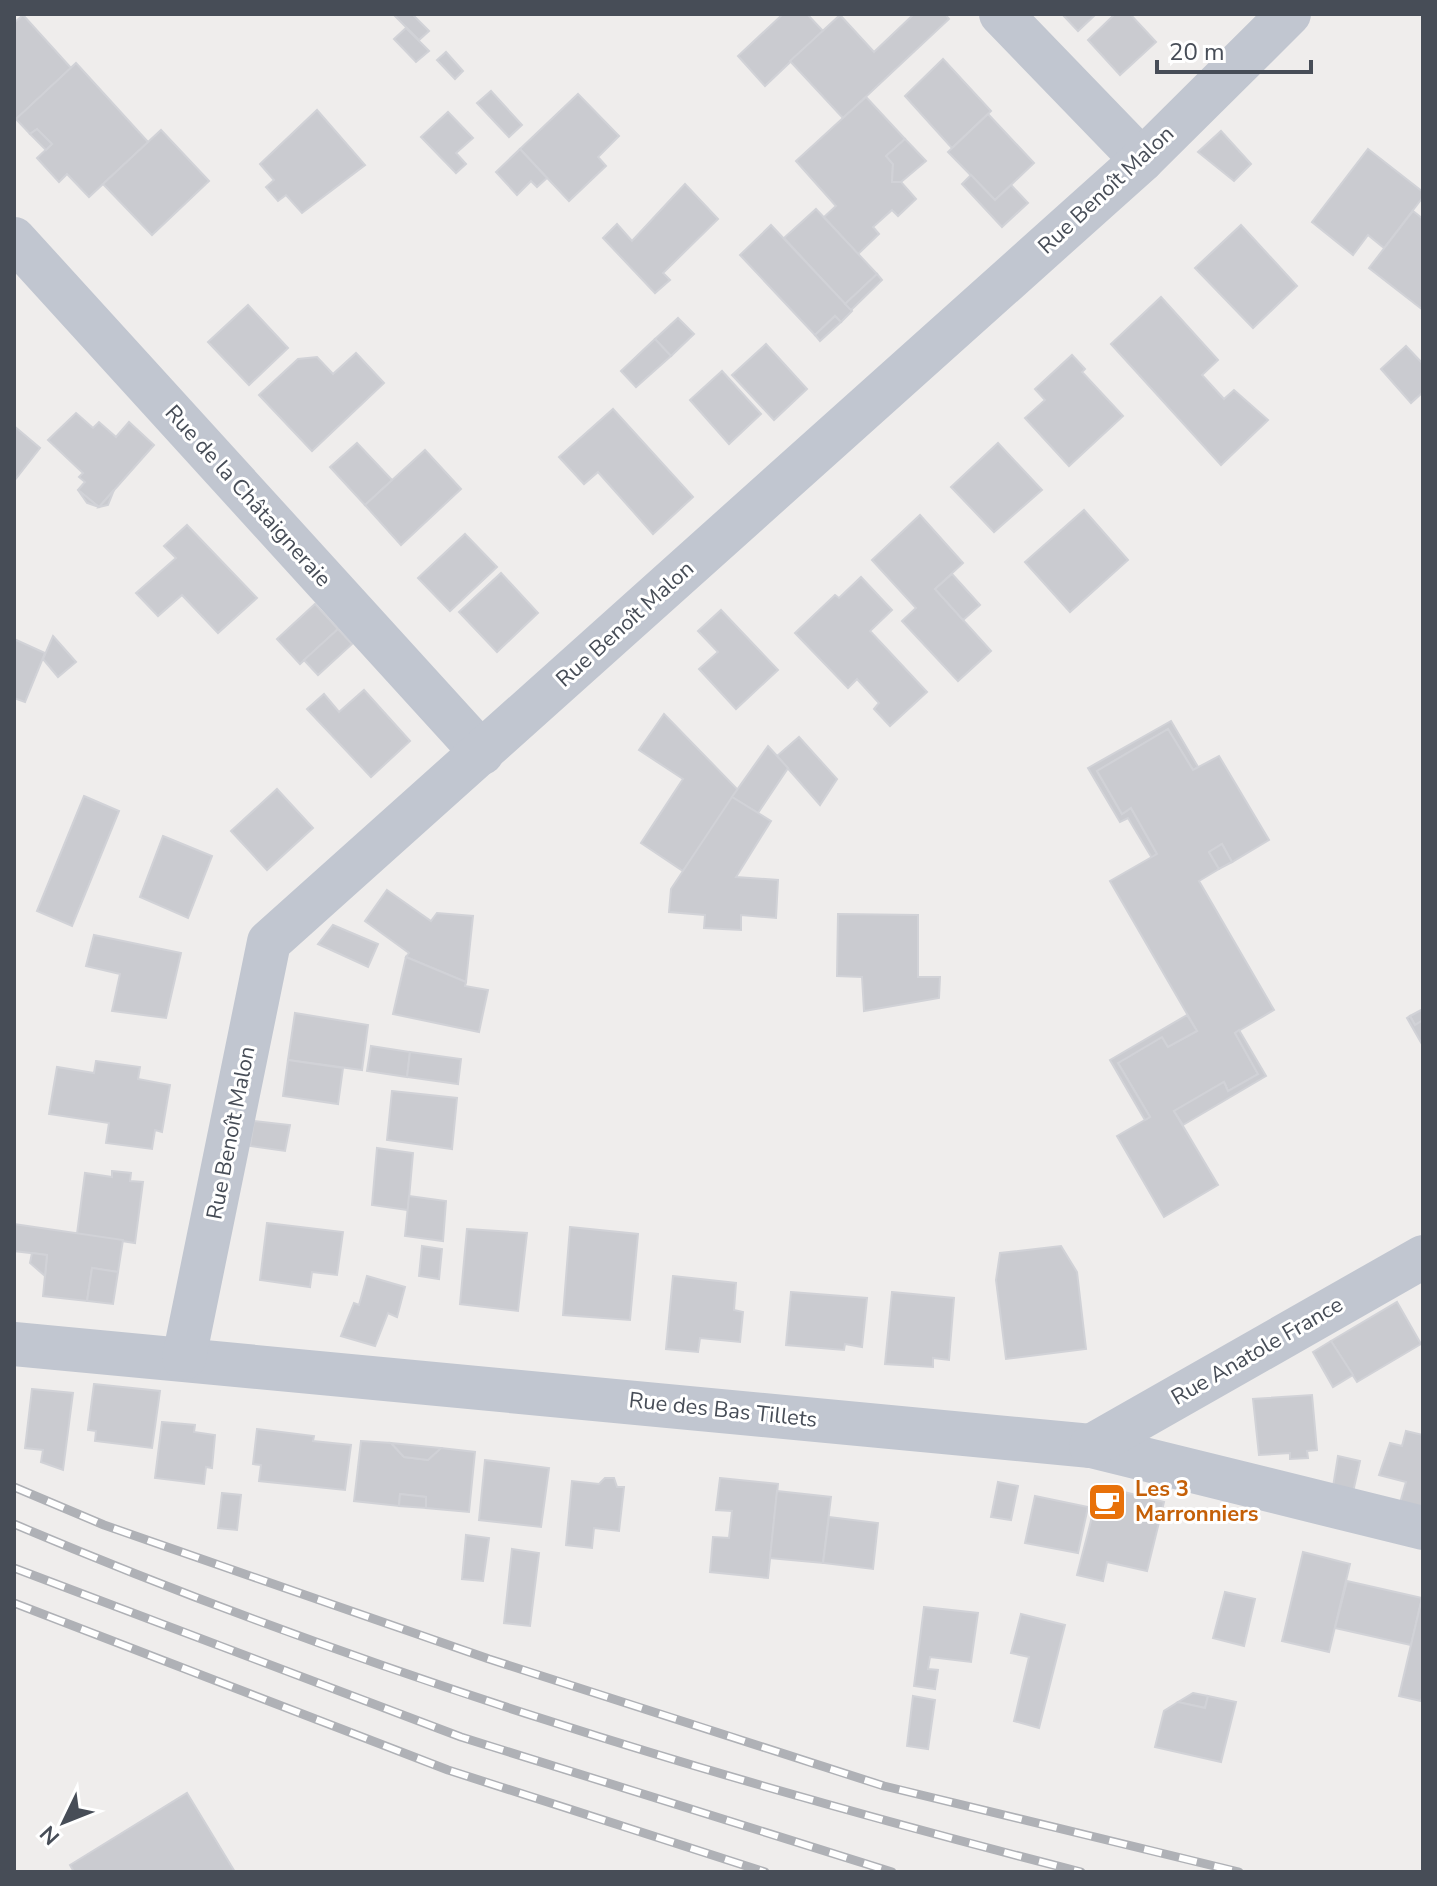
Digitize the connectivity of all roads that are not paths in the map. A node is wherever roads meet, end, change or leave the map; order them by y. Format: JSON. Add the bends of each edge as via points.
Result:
{"nodes":[{"id":1,"x":1001,"y":14,"type":"edge"},
{"id":2,"x":1289,"y":14,"type":"edge"},
{"id":3,"x":1142,"y":160,"type":"junction"},
{"id":4,"x":14,"y":239,"type":"edge"},
{"id":5,"x":482,"y":753,"type":"junction"},
{"id":6,"x":1423,"y":1257,"type":"edge"},
{"id":7,"x":14,"y":1344,"type":"edge"},
{"id":8,"x":184,"y":1358,"type":"junction"},
{"id":9,"x":1091,"y":1446,"type":"junction"},
{"id":10,"x":1423,"y":1528,"type":"edge"}],
"edges":[{"from":1,"to":3,"type":"street"},
{"from":2,"to":3,"type":"street","name":"Rue Benoît Malon"},
{"from":3,"to":5,"type":"street","name":"Rue Benoît Malon"},
{"from":4,"to":5,"type":"street","name":"Rue de la Châtaigneraie"},
{"from":5,"to":8,"type":"street","name":"Rue Benoît Malon","via":[[269,942]]},
{"from":6,"to":9,"type":"street","name":"Rue Anatole France"},
{"from":7,"to":8,"type":"street","name":"Rue des Bas Tillets"},
{"from":8,"to":9,"type":"street","name":"Rue des Bas Tillets"},
{"from":9,"to":10,"type":"street","name":"Rue des Bas Tillets"}]}
